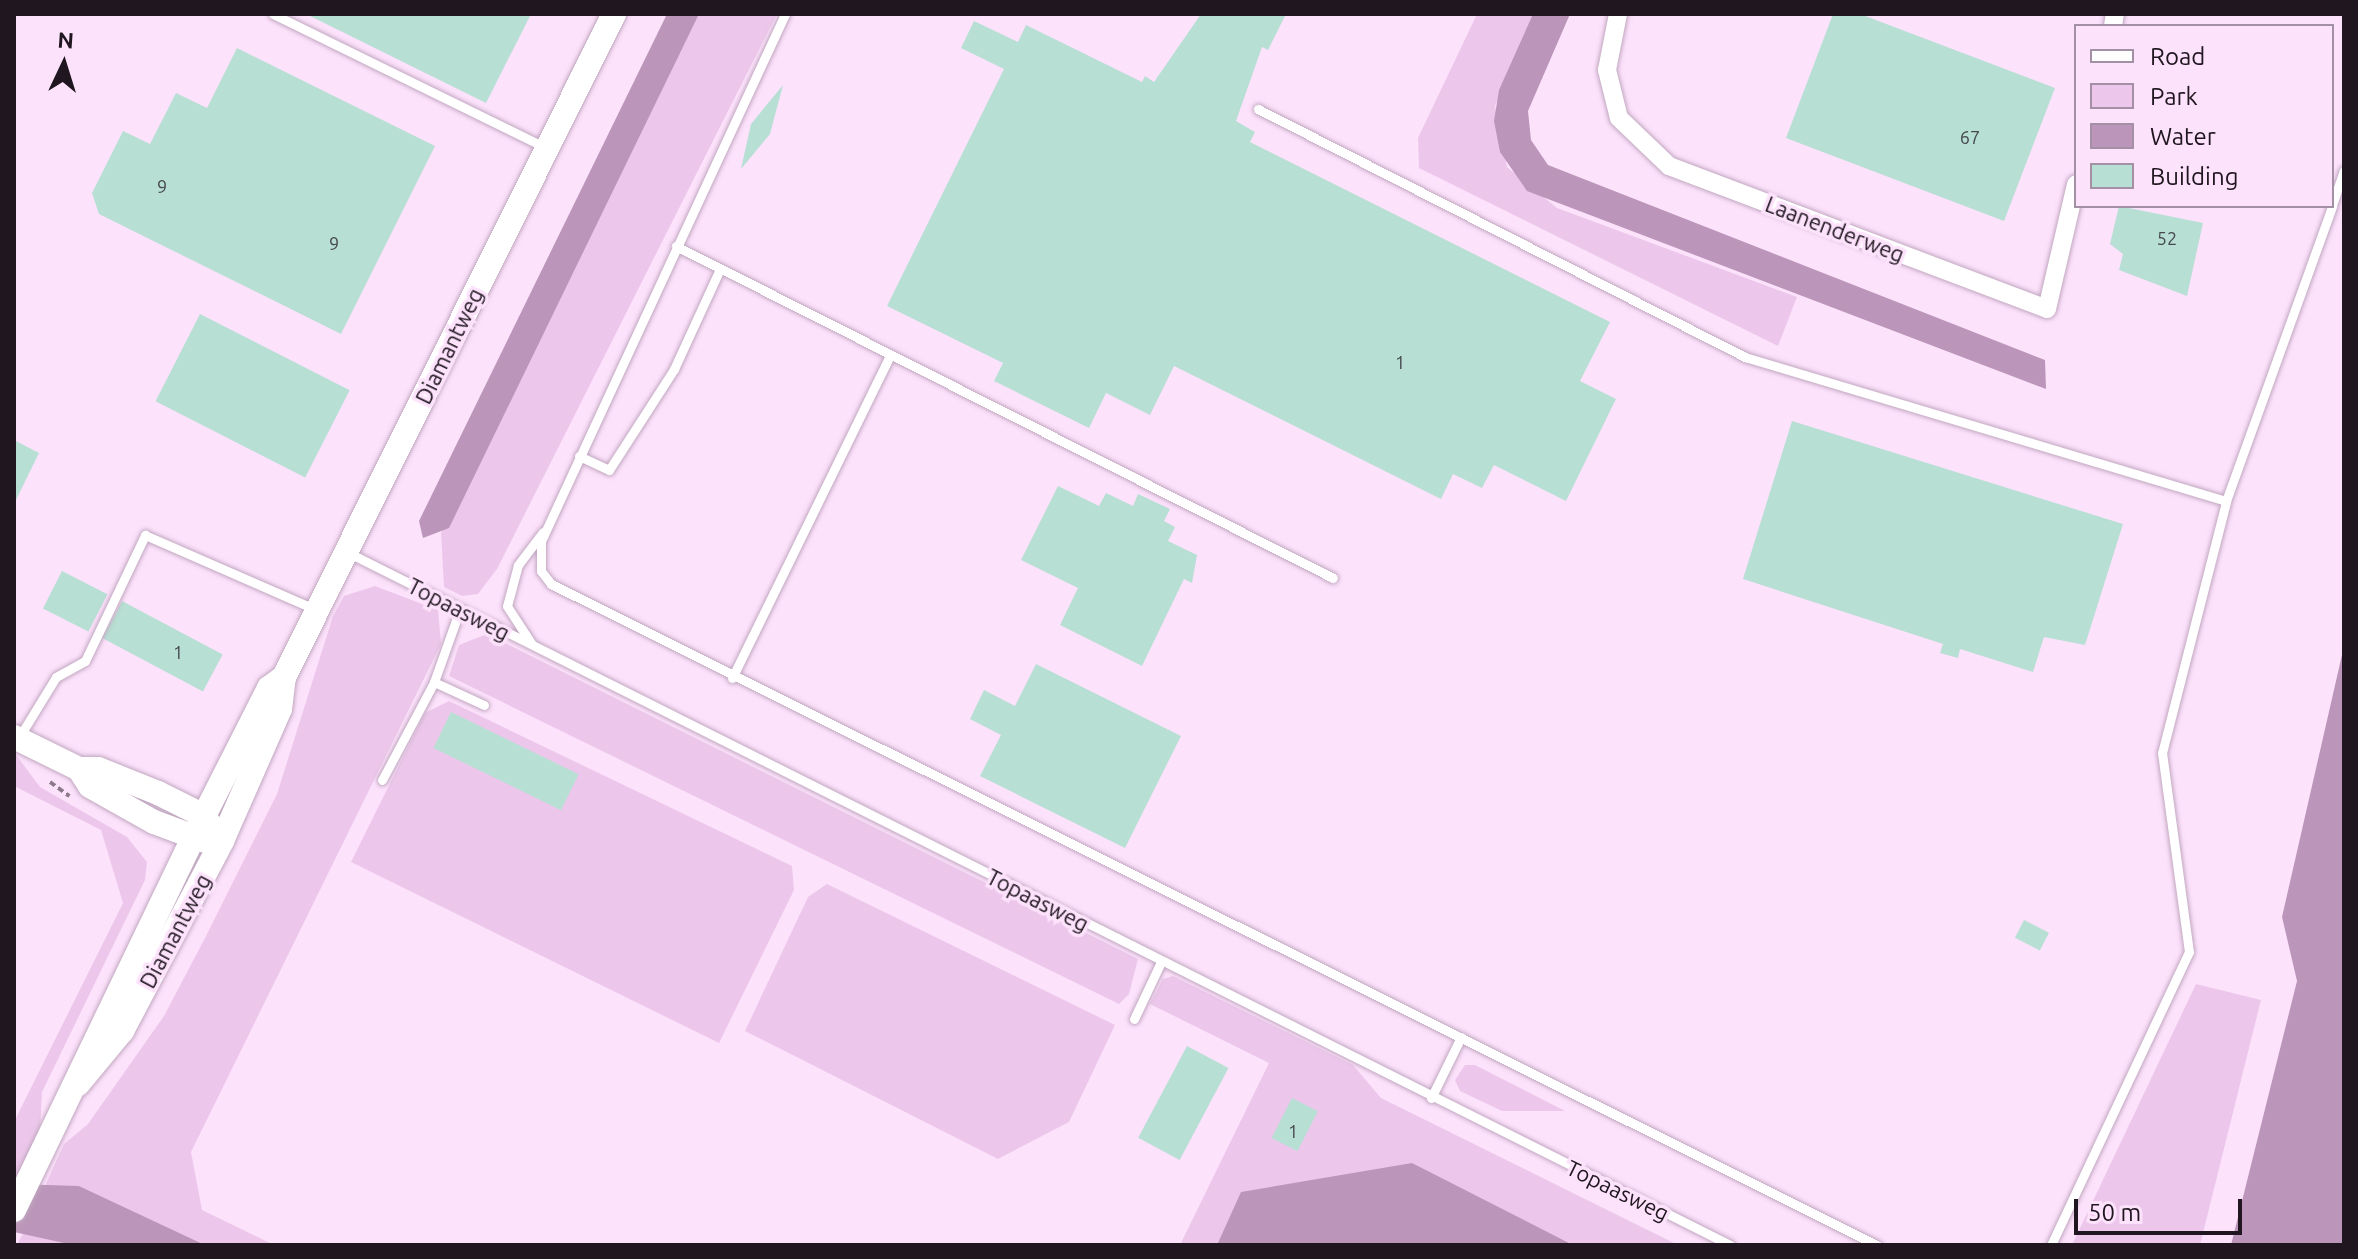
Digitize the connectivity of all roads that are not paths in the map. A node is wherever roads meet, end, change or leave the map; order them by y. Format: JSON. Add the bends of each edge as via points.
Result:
{"nodes":[{"id":1,"x":273,"y":14,"type":"edge"},
{"id":2,"x":614,"y":14,"type":"edge"},
{"id":3,"x":785,"y":14,"type":"edge"},
{"id":4,"x":1618,"y":14,"type":"edge"},
{"id":5,"x":1258,"y":109,"type":"dead end"},
{"id":6,"x":547,"y":148,"type":"junction"},
{"id":7,"x":2344,"y":171,"type":"edge"},
{"id":8,"x":2074,"y":193,"type":"edge"},
{"id":9,"x":2334,"y":199,"type":"edge"},
{"id":10,"x":2331,"y":208,"type":"edge"},
{"id":11,"x":676,"y":246,"type":"junction"},
{"id":12,"x":720,"y":269,"type":"junction"},
{"id":13,"x":890,"y":356,"type":"junction"},
{"id":14,"x":579,"y":456,"type":"junction"},
{"id":15,"x":2226,"y":501,"type":"junction"},
{"id":16,"x":546,"y":530,"type":"junction"},
{"id":17,"x":347,"y":552,"type":"junction"},
{"id":18,"x":1333,"y":578,"type":"dead end"},
{"id":19,"x":460,"y":609,"type":"junction"},
{"id":20,"x":317,"y":610,"type":"junction"},
{"id":21,"x":534,"y":646,"type":"junction"},
{"id":22,"x":284,"y":677,"type":"junction"},
{"id":23,"x":732,"y":678,"type":"junction"},
{"id":24,"x":434,"y":682,"type":"junction"},
{"id":25,"x":484,"y":705,"type":"dead end"},
{"id":26,"x":16,"y":738,"type":"edge"},
{"id":27,"x":79,"y":769,"type":"junction"},
{"id":28,"x":382,"y":780,"type":"dead end"},
{"id":29,"x":204,"y":816,"type":"junction"},
{"id":30,"x":222,"y":841,"type":"junction"},
{"id":31,"x":191,"y":842,"type":"junction"},
{"id":32,"x":1161,"y":962,"type":"junction"},
{"id":33,"x":1134,"y":1019,"type":"dead end"},
{"id":34,"x":1461,"y":1037,"type":"junction"},
{"id":35,"x":78,"y":1084,"type":"junction"},
{"id":36,"x":1431,"y":1098,"type":"junction"},
{"id":37,"x":14,"y":1210,"type":"edge"},
{"id":38,"x":1730,"y":1245,"type":"edge"},
{"id":39,"x":1877,"y":1245,"type":"edge"},
{"id":40,"x":2051,"y":1245,"type":"edge"}],
"edges":[{"from":1,"to":6,"type":"lane"},
{"from":2,"to":6,"type":"street","name":"Diamantweg"},
{"from":3,"to":11,"type":"lane"},
{"from":4,"to":8,"type":"street","name":"Laanenderweg","via":[[1607,70],[1619,118],[1669,166],[2047,309]]},
{"from":5,"to":15,"type":"lane","via":[[1745,357]]},
{"from":6,"to":17,"type":"street","name":"Diamantweg"},
{"from":7,"to":9,"type":"lane"},
{"from":10,"to":15,"type":"lane"},
{"from":11,"to":12,"type":"lane"},
{"from":11,"to":14,"type":"lane"},
{"from":12,"to":13,"type":"lane"},
{"from":12,"to":14,"type":"lane","via":[[674,369],[609,470]]},
{"from":13,"to":18,"type":"lane"},
{"from":13,"to":23,"type":"lane"},
{"from":14,"to":16,"type":"lane"},
{"from":15,"to":40,"type":"lane","via":[[2162,753],[2189,952]]},
{"from":16,"to":21,"type":"lane","via":[[518,565],[507,606]]},
{"from":16,"to":23,"type":"lane","via":[[538,557],[551,584]]},
{"from":17,"to":19,"type":"lane","name":"Topaasweg"},
{"from":17,"to":20,"type":"street","name":"Diamantweg"},
{"from":19,"to":21,"type":"lane","name":"Topaasweg"},
{"from":19,"to":24,"type":"lane"},
{"from":20,"to":22,"type":"street","name":"Diamantweg"},
{"from":20,"to":26,"type":"lane","via":[[145,535],[85,661],[56,677]]},
{"from":21,"to":32,"type":"lane","name":"Topaasweg"},
{"from":22,"to":29,"type":"street","name":"Diamantweg","via":[[269,688]]},
{"from":22,"to":30,"type":"street","name":"Diamantweg","via":[[280,709]]},
{"from":23,"to":34,"type":"lane"},
{"from":24,"to":25,"type":"lane"},
{"from":24,"to":28,"type":"lane"},
{"from":26,"to":27,"type":"street"},
{"from":27,"to":29,"type":"street","via":[[98,769]]},
{"from":27,"to":31,"type":"street","via":[[90,786]]},
{"from":29,"to":30,"type":"street"},
{"from":29,"to":31,"type":"street","name":"Diamantweg"},
{"from":30,"to":31,"type":"street"},
{"from":30,"to":35,"type":"street","name":"Diamantweg","via":[[122,1031]]},
{"from":31,"to":35,"type":"street","name":"Diamantweg","via":[[84,1053]]},
{"from":32,"to":33,"type":"lane"},
{"from":32,"to":36,"type":"lane","name":"Topaasweg"},
{"from":34,"to":36,"type":"lane"},
{"from":34,"to":39,"type":"lane"},
{"from":35,"to":37,"type":"street","name":"Diamantweg"},
{"from":36,"to":38,"type":"lane","name":"Topaasweg"}]}
